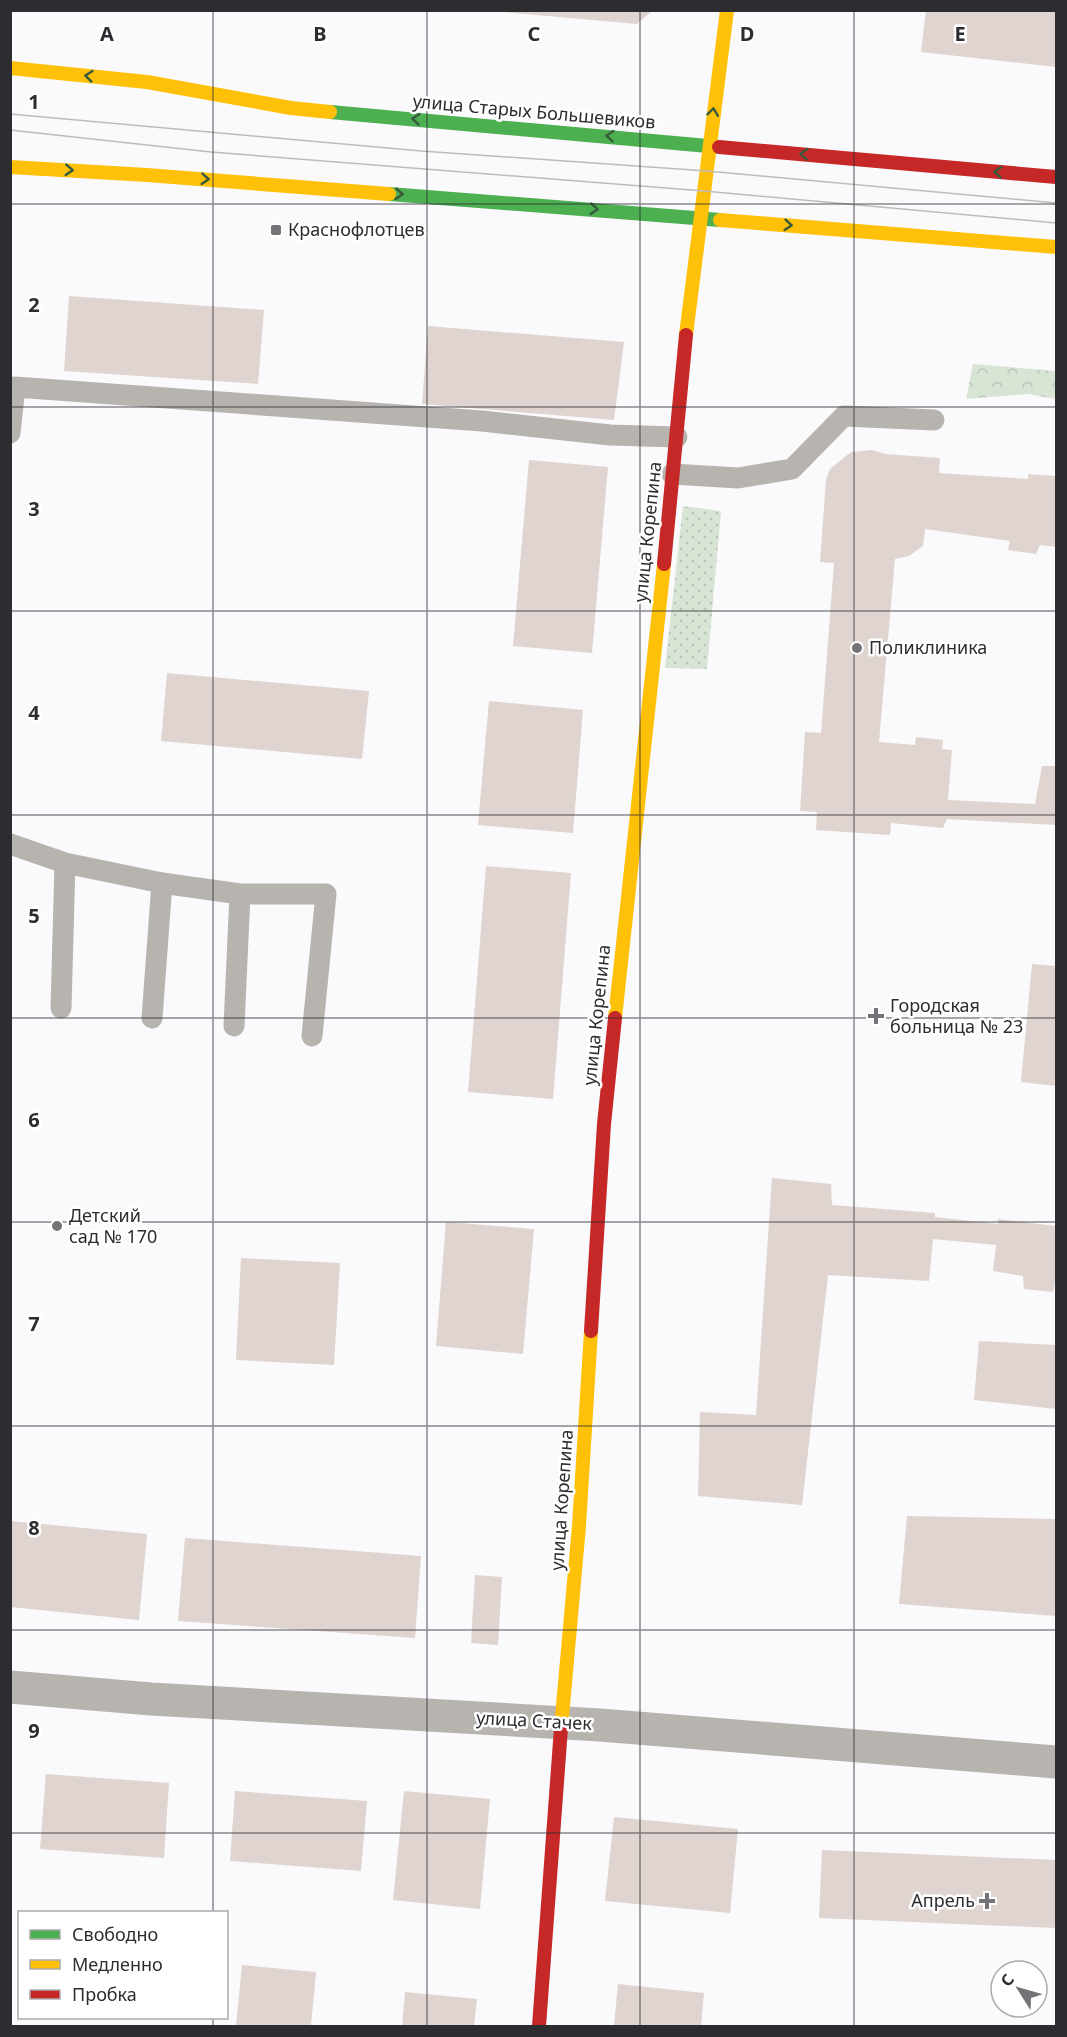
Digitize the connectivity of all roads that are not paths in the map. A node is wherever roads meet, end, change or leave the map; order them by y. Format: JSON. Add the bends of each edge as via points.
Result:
{"nodes":[{"id":1,"x":727,"y":10,"type":"edge"},
{"id":2,"x":10,"y":68,"type":"edge"},
{"id":3,"x":709,"y":145,"type":"junction"},
{"id":4,"x":10,"y":167,"type":"edge"},
{"id":5,"x":1056,"y":177,"type":"edge"},
{"id":6,"x":700,"y":218,"type":"junction"},
{"id":7,"x":1056,"y":247,"type":"edge"},
{"id":8,"x":934,"y":420,"type":"dead end"},
{"id":9,"x":10,"y":434,"type":"edge"},
{"id":10,"x":677,"y":437,"type":"junction"},
{"id":11,"x":672,"y":474,"type":"junction"},
{"id":12,"x":10,"y":844,"type":"edge"},
{"id":13,"x":65,"y":863,"type":"junction"},
{"id":14,"x":162,"y":883,"type":"junction"},
{"id":15,"x":240,"y":894,"type":"junction"},
{"id":16,"x":61,"y":1008,"type":"dead end"},
{"id":17,"x":152,"y":1018,"type":"dead end"},
{"id":18,"x":234,"y":1026,"type":"dead end"},
{"id":19,"x":312,"y":1036,"type":"dead end"},
{"id":20,"x":10,"y":1687,"type":"edge"},
{"id":21,"x":561,"y":1723,"type":"junction"},
{"id":22,"x":1056,"y":1762,"type":"edge"},
{"id":23,"x":538,"y":2026,"type":"edge"}],
"edges":[{"from":3,"to":1,"type":"main road","name":"улица Корепина","one_way":true},
{"from":3,"to":2,"type":"main road","name":"улица Старых Большевиков","one_way":true,"via":[[291,108],[147,81]]},
{"from":5,"to":3,"type":"main road","name":"улица Старых Большевиков","one_way":true},
{"from":3,"to":6,"type":"main road","name":"улица Корепина"},
{"from":4,"to":6,"type":"main road","one_way":true},
{"from":6,"to":7,"type":"main road","one_way":true},
{"from":6,"to":10,"type":"main road","name":"улица Корепина"},
{"from":8,"to":11,"type":"lane","via":[[843,416],[792,469],[738,478]]},
{"from":9,"to":10,"type":"lane","via":[[15,387],[482,421],[610,435]]},
{"from":10,"to":11,"type":"main road","name":"улица Корепина"},
{"from":11,"to":21,"type":"main road","name":"улица Корепина","via":[[604,1124],[579,1526]]},
{"from":12,"to":13,"type":"lane"},
{"from":13,"to":14,"type":"lane"},
{"from":13,"to":16,"type":"lane"},
{"from":14,"to":15,"type":"lane"},
{"from":14,"to":17,"type":"lane"},
{"from":15,"to":18,"type":"lane"},
{"from":15,"to":19,"type":"lane","via":[[326,894]]},
{"from":20,"to":21,"type":"street","name":"улица Стачек"},
{"from":21,"to":22,"type":"street","name":"улица Стачек"},
{"from":21,"to":23,"type":"main road","name":"улица Корепина"}]}
